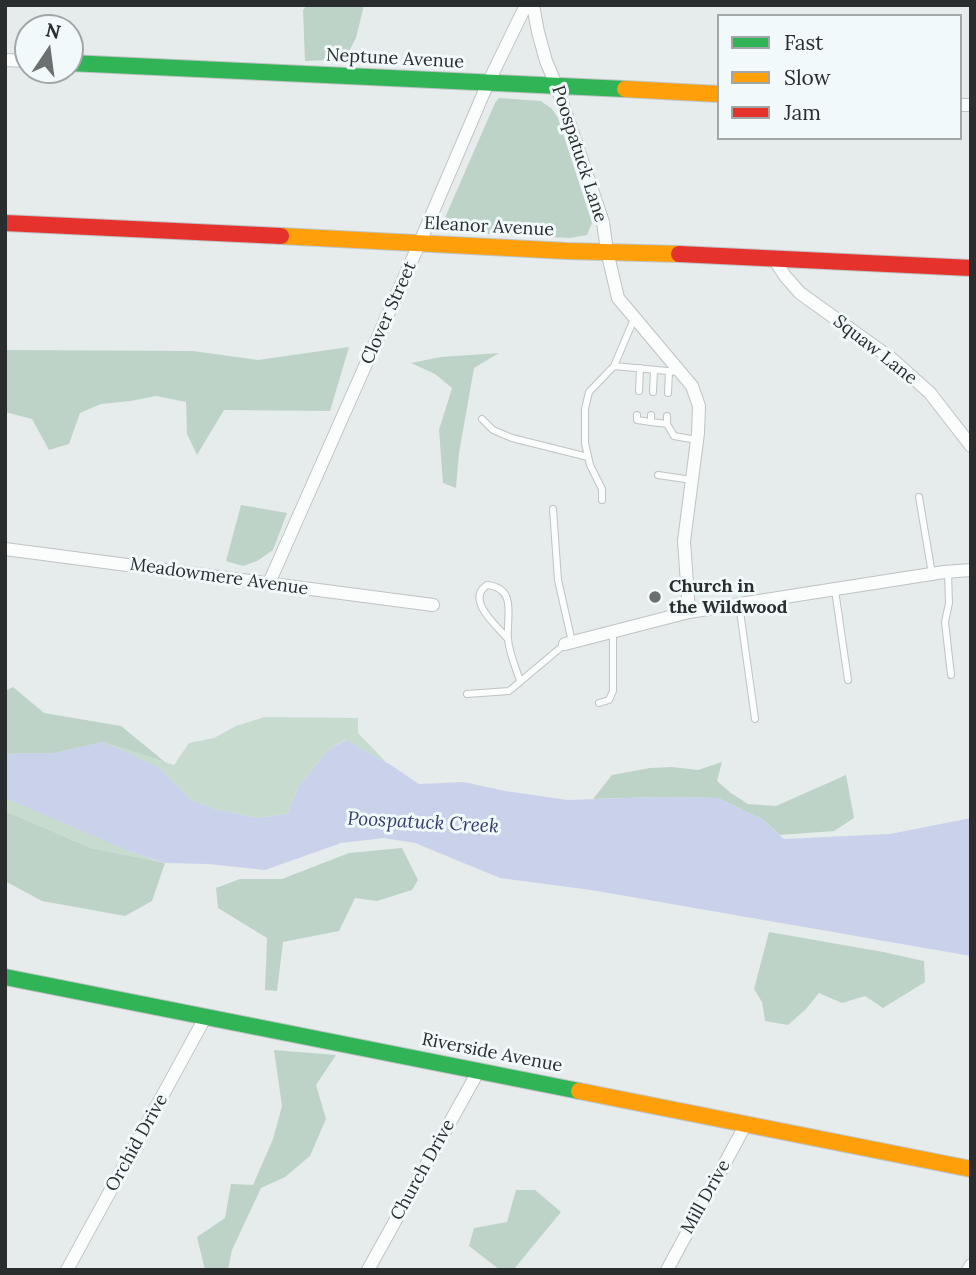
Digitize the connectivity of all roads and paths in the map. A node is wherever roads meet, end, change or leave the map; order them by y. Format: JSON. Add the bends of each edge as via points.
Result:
{"nodes":[{"id":1,"x":526,"y":5,"type":"edge"},
{"id":2,"x":533,"y":5,"type":"edge"},
{"id":3,"x":84,"y":64,"type":"edge"},
{"id":4,"x":488,"y":83,"type":"junction"},
{"id":5,"x":557,"y":86,"type":"junction"},
{"id":6,"x":717,"y":94,"type":"edge"},
{"id":7,"x":5,"y":223,"type":"edge"},
{"id":8,"x":421,"y":242,"type":"junction"},
{"id":9,"x":607,"y":251,"type":"junction"},
{"id":10,"x":774,"y":259,"type":"junction"},
{"id":11,"x":971,"y":268,"type":"edge"},
{"id":12,"x":635,"y":317,"type":"junction"},
{"id":13,"x":614,"y":366,"type":"junction"},
{"id":14,"x":640,"y":368,"type":"junction"},
{"id":15,"x":654,"y":370,"type":"junction"},
{"id":16,"x":676,"y":372,"type":"junction"},
{"id":17,"x":639,"y":391,"type":"dead end"},
{"id":18,"x":653,"y":392,"type":"dead end"},
{"id":19,"x":668,"y":393,"type":"dead end"},
{"id":20,"x":637,"y":415,"type":"dead end"},
{"id":21,"x":482,"y":419,"type":"dead end"},
{"id":22,"x":697,"y":440,"type":"junction"},
{"id":23,"x":971,"y":446,"type":"edge"},
{"id":24,"x":588,"y":457,"type":"junction"},
{"id":25,"x":658,"y":474,"type":"dead end"},
{"id":26,"x":692,"y":480,"type":"junction"},
{"id":27,"x":919,"y":497,"type":"dead end"},
{"id":28,"x":602,"y":500,"type":"dead end"},
{"id":29,"x":553,"y":509,"type":"dead end"},
{"id":30,"x":5,"y":549,"type":"edge"},
{"id":31,"x":971,"y":570,"type":"edge"},
{"id":32,"x":948,"y":572,"type":"junction"},
{"id":33,"x":932,"y":574,"type":"junction"},
{"id":34,"x":269,"y":583,"type":"junction"},
{"id":35,"x":835,"y":590,"type":"junction"},
{"id":36,"x":739,"y":604,"type":"junction"},
{"id":37,"x":433,"y":605,"type":"dead end"},
{"id":38,"x":689,"y":612,"type":"junction"},
{"id":39,"x":613,"y":631,"type":"junction"},
{"id":40,"x":508,"y":639,"type":"junction"},
{"id":41,"x":568,"y":643,"type":"junction"},
{"id":42,"x":951,"y":675,"type":"dead end"},
{"id":43,"x":848,"y":680,"type":"dead end"},
{"id":44,"x":520,"y":681,"type":"junction"},
{"id":45,"x":467,"y":694,"type":"dead end"},
{"id":46,"x":599,"y":703,"type":"dead end"},
{"id":47,"x":755,"y":719,"type":"dead end"},
{"id":48,"x":5,"y":977,"type":"edge"},
{"id":49,"x":206,"y":1016,"type":"junction"},
{"id":50,"x":479,"y":1070,"type":"junction"},
{"id":51,"x":746,"y":1124,"type":"junction"},
{"id":52,"x":971,"y":1169,"type":"edge"},
{"id":53,"x":971,"y":1265,"type":"edge"},
{"id":54,"x":67,"y":1270,"type":"edge"},
{"id":55,"x":368,"y":1270,"type":"edge"},
{"id":56,"x":667,"y":1270,"type":"edge"},
{"id":57,"x":968,"y":1270,"type":"edge"}],
"edges":[{"from":1,"to":4,"type":"street","name":"Clover Street"},
{"from":2,"to":5,"type":"street","name":"Poospatuck Lane"},
{"from":3,"to":4,"type":"street","name":"Neptune Avenue"},
{"from":4,"to":5,"type":"street","name":"Neptune Avenue"},
{"from":4,"to":8,"type":"street","name":"Clover Street"},
{"from":5,"to":6,"type":"street","name":"Neptune Avenue"},
{"from":5,"to":9,"type":"street","name":"Poospatuck Lane","via":[[603,222]]},
{"from":7,"to":8,"type":"street","name":"Eleanor Avenue"},
{"from":8,"to":9,"type":"street","name":"Eleanor Avenue"},
{"from":8,"to":34,"type":"street","name":"Clover Street"},
{"from":9,"to":10,"type":"street","name":"Eleanor Avenue"},
{"from":9,"to":12,"type":"street","name":"Poospatuck Lane","via":[[618,298]]},
{"from":10,"to":11,"type":"street","name":"Eleanor Avenue"},
{"from":10,"to":23,"type":"street","name":"Squaw Lane","via":[[800,293],[892,359],[930,393]]},
{"from":12,"to":13,"type":"lane"},
{"from":12,"to":16,"type":"street","name":"Poospatuck Lane"},
{"from":13,"to":14,"type":"lane"},
{"from":13,"to":24,"type":"lane","via":[[589,392],[584,443]]},
{"from":14,"to":15,"type":"lane"},
{"from":14,"to":17,"type":"lane"},
{"from":15,"to":16,"type":"lane"},
{"from":15,"to":18,"type":"lane"},
{"from":16,"to":19,"type":"lane"},
{"from":16,"to":22,"type":"street","name":"Poospatuck Lane","via":[[692,386],[699,406]]},
{"from":20,"to":22,"type":"lane","via":[[637,420],[667,420],[674,436]]},
{"from":21,"to":24,"type":"lane","via":[[492,430],[512,438]]},
{"from":22,"to":26,"type":"street","name":"Poospatuck Lane"},
{"from":24,"to":28,"type":"lane"},
{"from":25,"to":26,"type":"lane"},
{"from":26,"to":38,"type":"street","name":"Poospatuck Lane","via":[[684,541]]},
{"from":27,"to":33,"type":"lane"},
{"from":29,"to":41,"type":"lane"},
{"from":30,"to":34,"type":"street","name":"Meadowmere Avenue"},
{"from":31,"to":32,"type":"street"},
{"from":32,"to":33,"type":"street"},
{"from":32,"to":42,"type":"lane","via":[[950,603],[945,622]]},
{"from":33,"to":35,"type":"street"},
{"from":34,"to":37,"type":"street","name":"Meadowmere Avenue"},
{"from":35,"to":36,"type":"street"},
{"from":35,"to":43,"type":"lane"},
{"from":36,"to":38,"type":"street"},
{"from":36,"to":47,"type":"lane"},
{"from":38,"to":39,"type":"street"},
{"from":39,"to":41,"type":"street"},
{"from":39,"to":46,"type":"lane","via":[[613,691],[609,700]]},
{"from":40,"to":40,"type":"lane","via":[[508,600],[499,587],[487,585],[479,593],[481,606]]},
{"from":40,"to":44,"type":"lane"},
{"from":41,"to":44,"type":"lane"},
{"from":44,"to":45,"type":"lane","via":[[509,691]]},
{"from":48,"to":49,"type":"street","name":"Riverside Avenue"},
{"from":49,"to":50,"type":"street","name":"Riverside Avenue"},
{"from":49,"to":54,"type":"street","name":"Orchid Drive"},
{"from":50,"to":51,"type":"street","name":"Riverside Avenue"},
{"from":50,"to":55,"type":"street","name":"Church Drive"},
{"from":51,"to":52,"type":"street","name":"Riverside Avenue"},
{"from":51,"to":56,"type":"street","name":"Mill Drive"},
{"from":53,"to":57,"type":"street"}]}
